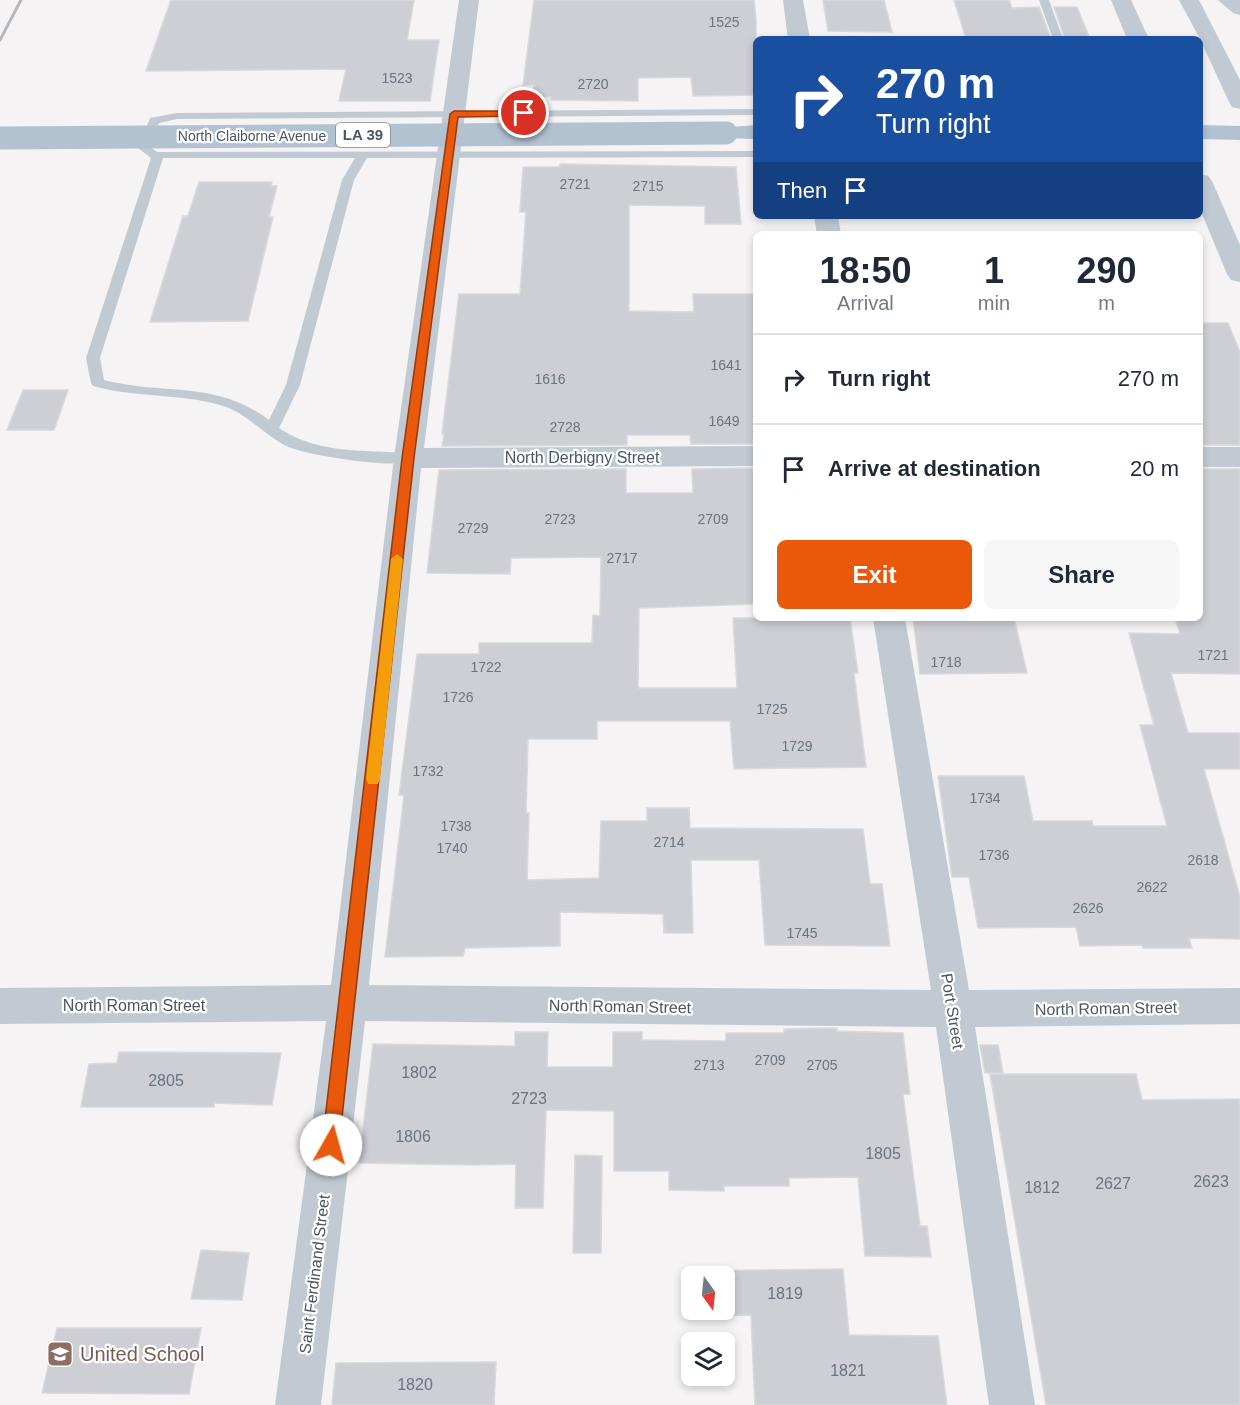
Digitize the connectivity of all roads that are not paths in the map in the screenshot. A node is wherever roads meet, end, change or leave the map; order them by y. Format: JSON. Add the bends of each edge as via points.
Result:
{"nodes":[{"id":1,"x":470,"y":0,"type":"edge"},
{"id":2,"x":793,"y":0,"type":"edge"},
{"id":3,"x":1044,"y":0,"type":"edge"},
{"id":4,"x":1121,"y":0,"type":"edge"},
{"id":5,"x":1189,"y":0,"type":"edge"},
{"id":6,"x":1228,"y":0,"type":"edge"},
{"id":7,"x":1240,"y":9,"type":"edge"},
{"id":8,"x":799,"y":36,"type":"edge"},
{"id":9,"x":1057,"y":36,"type":"edge"},
{"id":10,"x":1137,"y":36,"type":"edge"},
{"id":11,"x":1240,"y":102,"type":"edge"},
{"id":12,"x":753,"y":112,"type":"edge"},
{"id":13,"x":454,"y":114,"type":"junction"},
{"id":14,"x":753,"y":132,"type":"edge"},
{"id":15,"x":1203,"y":132,"type":"edge"},
{"id":16,"x":1240,"y":133,"type":"edge"},
{"id":17,"x":0,"y":138,"type":"edge"},
{"id":18,"x":753,"y":154,"type":"edge"},
{"id":19,"x":158,"y":155,"type":"junction"},
{"id":20,"x":363,"y":155,"type":"junction"},
{"id":21,"x":449,"y":155,"type":"junction"},
{"id":22,"x":1203,"y":195,"type":"edge"},
{"id":23,"x":1207,"y":213,"type":"edge"},
{"id":24,"x":1240,"y":274,"type":"edge"},
{"id":25,"x":272,"y":428,"type":"junction"},
{"id":26,"x":753,"y":456,"type":"edge"},
{"id":27,"x":1203,"y":457,"type":"edge"},
{"id":28,"x":408,"y":458,"type":"junction"},
{"id":29,"x":1240,"y":458,"type":"edge"},
{"id":30,"x":889,"y":621,"type":"edge"},
{"id":31,"x":348,"y":1003,"type":"junction"},
{"id":32,"x":0,"y":1006,"type":"edge"},
{"id":33,"x":1240,"y":1006,"type":"edge"},
{"id":34,"x":953,"y":1009,"type":"junction"},
{"id":35,"x":298,"y":1405,"type":"edge"},
{"id":36,"x":1012,"y":1405,"type":"edge"}],
"edges":[{"from":1,"to":13,"type":"street","name":"Saint Ferdinand Street"},
{"from":2,"to":8,"type":"street"},
{"from":3,"to":9,"type":"lane"},
{"from":4,"to":10,"type":"street"},
{"from":5,"to":11,"type":"street"},
{"from":6,"to":7,"type":"street"},
{"from":12,"to":13,"type":"lane"},
{"from":13,"to":19,"type":"lane","via":[[177,116],[154,120],[144,148]]},
{"from":13,"to":21,"type":"street","name":"Saint Ferdinand Street"},
{"from":14,"to":17,"type":"main road","name":"North Claiborne Avenue","number":"LA 39","bridge":true},
{"from":15,"to":16,"type":"main road"},
{"from":18,"to":21,"type":"lane"},
{"from":19,"to":20,"type":"lane"},
{"from":19,"to":25,"type":"lane","via":[[93,358],[98,383],[225,401]]},
{"from":20,"to":21,"type":"lane"},
{"from":20,"to":25,"type":"lane","via":[[348,180],[293,385]]},
{"from":21,"to":28,"type":"street","name":"Saint Ferdinand Street"},
{"from":22,"to":23,"type":"street"},
{"from":23,"to":24,"type":"street"},
{"from":25,"to":28,"type":"lane","via":[[290,442],[313,450]]},
{"from":26,"to":28,"type":"street","name":"North Derbigny Street"},
{"from":27,"to":29,"type":"street"},
{"from":28,"to":31,"type":"street","name":"Saint Ferdinand Street"},
{"from":30,"to":34,"type":"street","name":"Port Street"},
{"from":31,"to":32,"type":"street","name":"North Roman Street"},
{"from":31,"to":34,"type":"street","name":"North Roman Street"},
{"from":31,"to":35,"type":"street","name":"Saint Ferdinand Street"},
{"from":33,"to":34,"type":"street","name":"North Roman Street"},
{"from":34,"to":36,"type":"street","name":"Port Street"}]}
